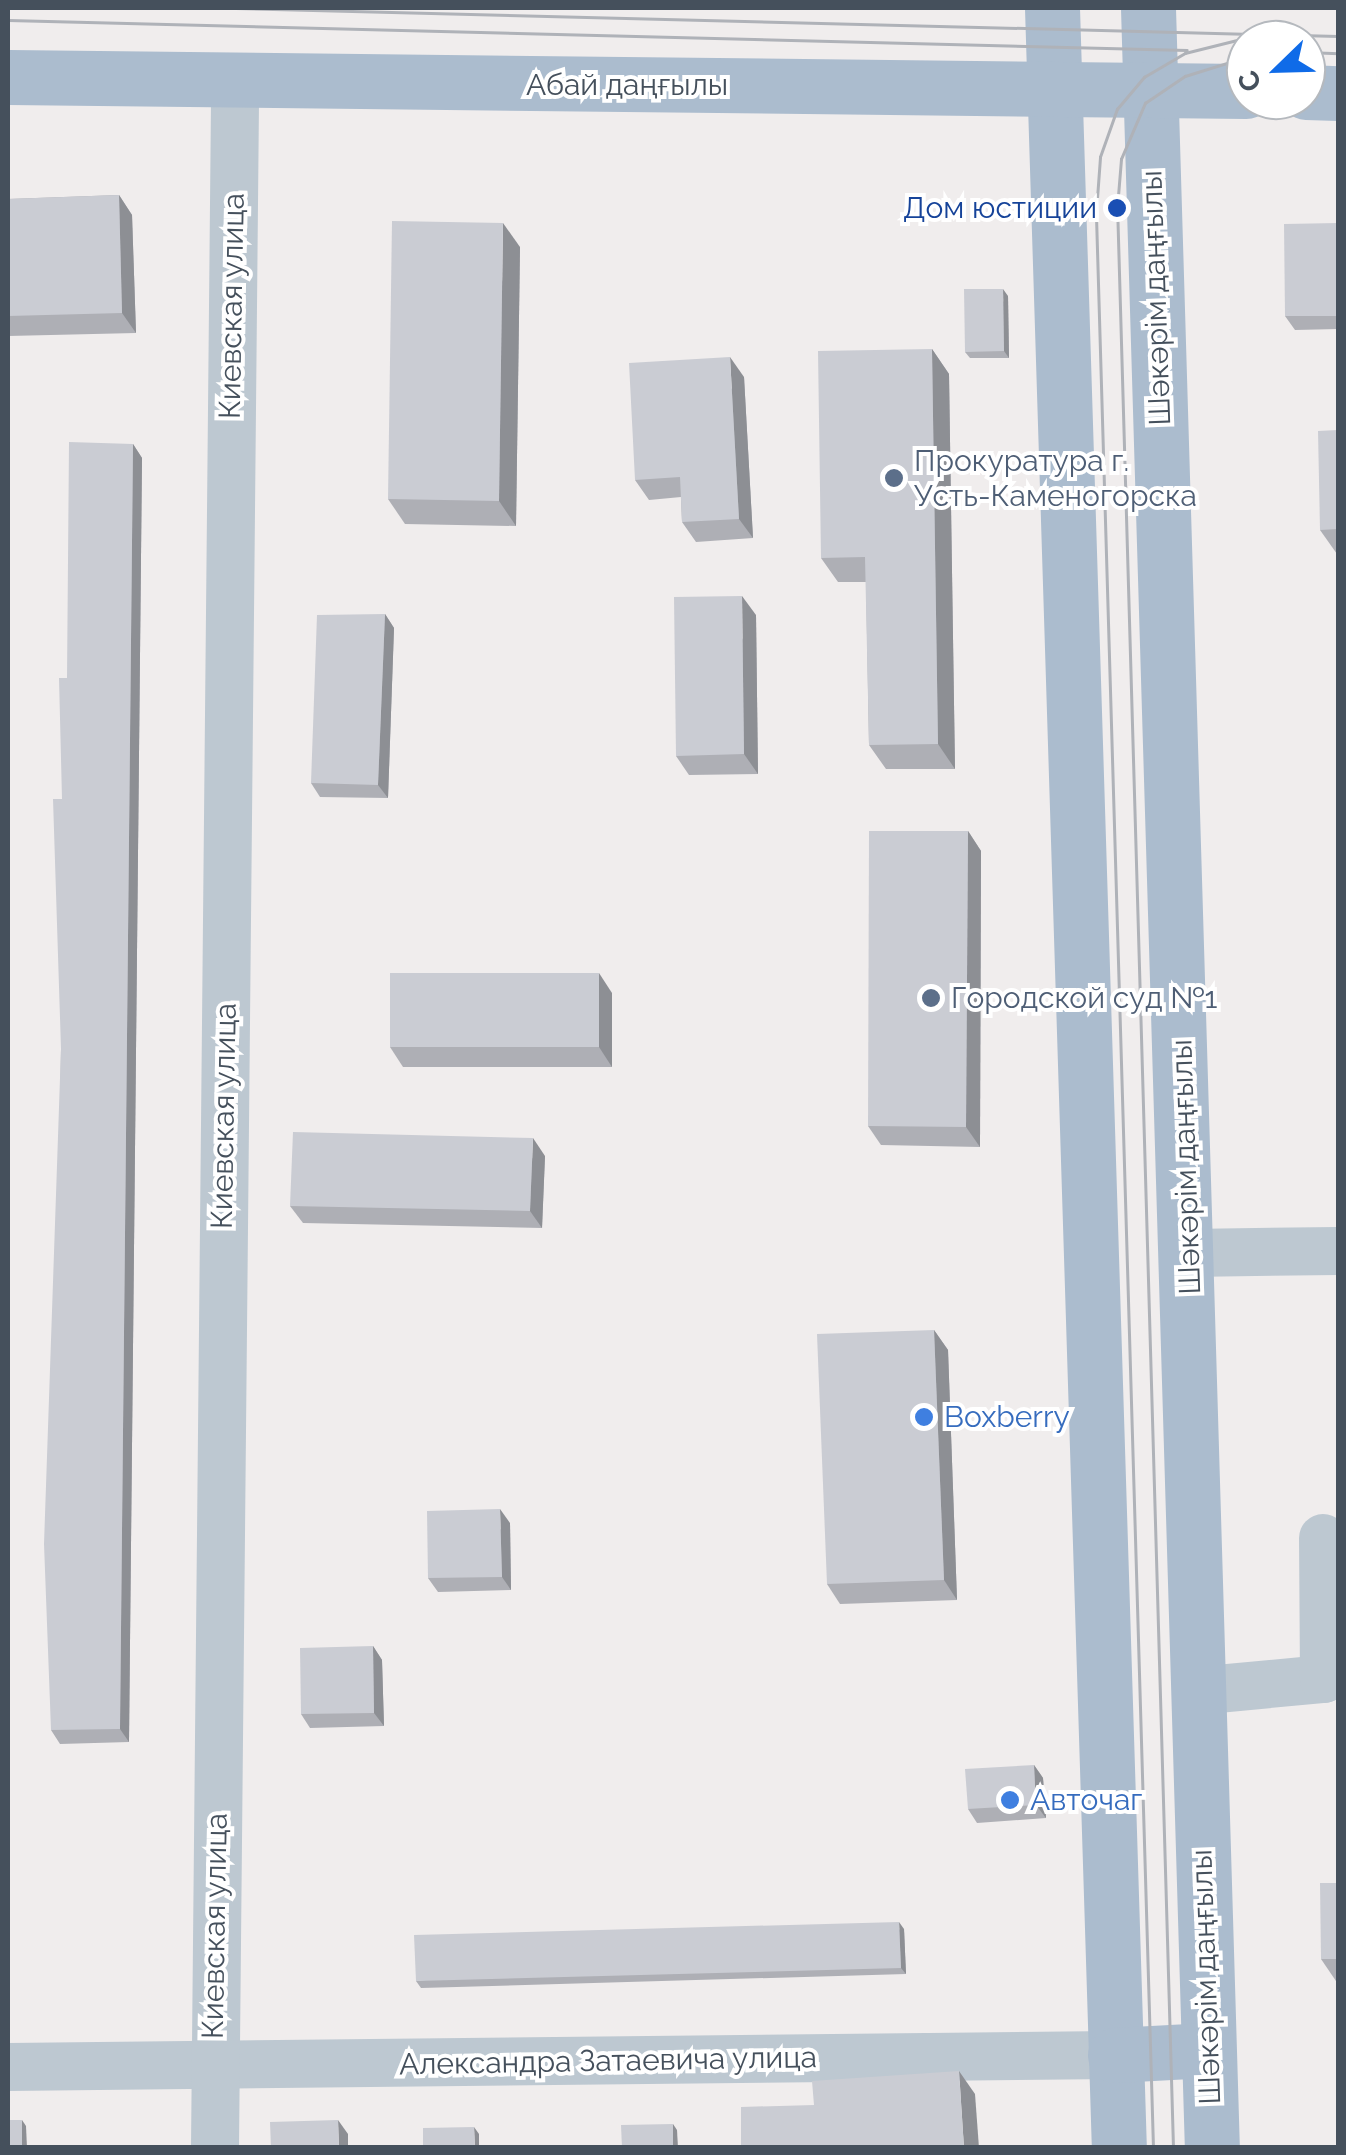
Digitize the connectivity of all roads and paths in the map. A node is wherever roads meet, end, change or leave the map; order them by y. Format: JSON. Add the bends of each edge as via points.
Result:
{"nodes":[{"id":1,"x":1052,"y":8,"type":"edge"},
{"id":2,"x":1148,"y":8,"type":"edge"},
{"id":3,"x":8,"y":77,"type":"edge"},
{"id":4,"x":235,"y":84,"type":"junction"},
{"id":5,"x":1055,"y":87,"type":"junction"},
{"id":6,"x":1154,"y":89,"type":"junction"},
{"id":7,"x":1226,"y":91,"type":"edge"},
{"id":8,"x":1338,"y":1251,"type":"edge"},
{"id":9,"x":1189,"y":1253,"type":"junction"},
{"id":10,"x":1323,"y":1538,"type":"dead end"},
{"id":11,"x":1196,"y":1691,"type":"junction"},
{"id":12,"x":1208,"y":2050,"type":"junction"},
{"id":13,"x":1116,"y":2054,"type":"junction"},
{"id":14,"x":8,"y":2067,"type":"edge"},
{"id":15,"x":213,"y":2067,"type":"junction"},
{"id":16,"x":215,"y":2148,"type":"edge"},
{"id":17,"x":1119,"y":2148,"type":"edge"},
{"id":18,"x":1212,"y":2148,"type":"edge"}],
"edges":[{"from":1,"to":5,"type":"main road"},
{"from":2,"to":6,"type":"main road","name":"Шәкәрім даңғылы"},
{"from":3,"to":4,"type":"main road","name":"Абай даңғылы"},
{"from":4,"to":5,"type":"main road","name":"Абай даңғылы"},
{"from":4,"to":15,"type":"street","name":"Киевская улица"},
{"from":5,"to":6,"type":"main road","name":"Абай даңғылы"},
{"from":5,"to":13,"type":"main road"},
{"from":6,"to":7,"type":"main road","name":"Абай даңғылы"},
{"from":6,"to":9,"type":"main road","name":"Шәкәрім даңғылы"},
{"from":8,"to":9,"type":"street"},
{"from":9,"to":11,"type":"main road","name":"Шәкәрім даңғылы"},
{"from":10,"to":11,"type":"street","via":[[1324,1678]]},
{"from":11,"to":12,"type":"main road","name":"Шәкәрім даңғылы"},
{"from":12,"to":13,"type":"main road","name":"Александра Затаевича улица"},
{"from":12,"to":18,"type":"main road","name":"Шәкәрім даңғылы"},
{"from":13,"to":15,"type":"street","name":"Александра Затаевича улица"},
{"from":13,"to":17,"type":"main road"},
{"from":14,"to":15,"type":"street","name":"Александра Затаевича улица"},
{"from":15,"to":16,"type":"street","name":"Киевская улица"}]}
